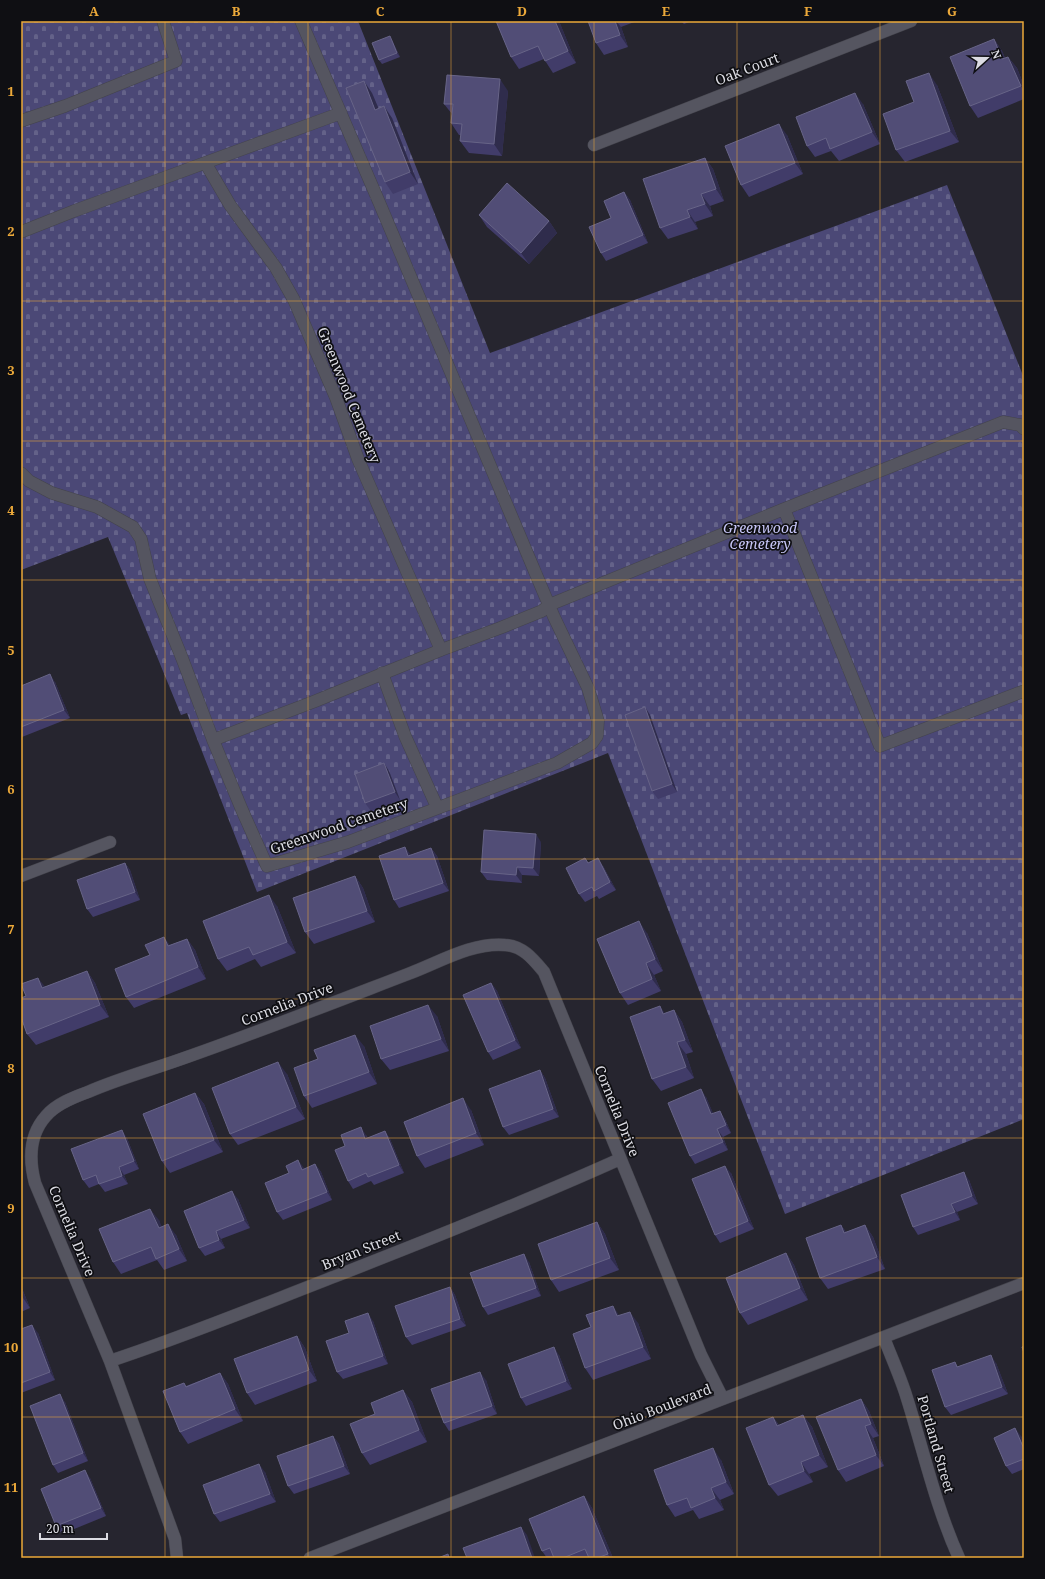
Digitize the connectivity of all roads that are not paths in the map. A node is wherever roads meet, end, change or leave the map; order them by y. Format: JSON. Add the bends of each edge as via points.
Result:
{"nodes":[{"id":1,"x":163,"y":21,"type":"edge"},
{"id":2,"x":301,"y":21,"type":"edge"},
{"id":3,"x":911,"y":21,"type":"edge"},
{"id":4,"x":341,"y":113,"type":"junction"},
{"id":5,"x":21,"y":121,"type":"edge"},
{"id":6,"x":594,"y":145,"type":"dead end"},
{"id":7,"x":206,"y":164,"type":"junction"},
{"id":8,"x":21,"y":232,"type":"edge"},
{"id":9,"x":1024,"y":429,"type":"edge"},
{"id":10,"x":21,"y":473,"type":"edge"},
{"id":11,"x":784,"y":509,"type":"junction"},
{"id":12,"x":549,"y":605,"type":"junction"},
{"id":13,"x":441,"y":650,"type":"junction"},
{"id":14,"x":382,"y":673,"type":"junction"},
{"id":15,"x":1024,"y":691,"type":"edge"},
{"id":16,"x":212,"y":740,"type":"junction"},
{"id":17,"x":437,"y":807,"type":"junction"},
{"id":18,"x":110,"y":842,"type":"dead end"},
{"id":19,"x":21,"y":876,"type":"edge"},
{"id":20,"x":620,"y":1159,"type":"junction"},
{"id":21,"x":1024,"y":1283,"type":"edge"},
{"id":22,"x":884,"y":1338,"type":"junction"},
{"id":23,"x":110,"y":1361,"type":"junction"},
{"id":24,"x":723,"y":1399,"type":"junction"},
{"id":25,"x":177,"y":1558,"type":"edge"},
{"id":26,"x":310,"y":1558,"type":"edge"},
{"id":27,"x":959,"y":1558,"type":"edge"}],
"edges":[{"from":1,"to":5,"type":"street","via":[[176,60],[65,106]]},
{"from":2,"to":4,"type":"street","name":"Greenwood Cemetery"},
{"from":3,"to":6,"type":"street","name":"Oak Court"},
{"from":4,"to":7,"type":"street"},
{"from":4,"to":12,"type":"street","name":"Greenwood Cemetery"},
{"from":7,"to":8,"type":"street"},
{"from":7,"to":13,"type":"street","name":"Greenwood Cemetery","via":[[230,205],[276,268],[294,300],[336,398],[358,459]]},
{"from":9,"to":11,"type":"street","via":[[1020,425],[1003,422]]},
{"from":10,"to":16,"type":"street","name":"Greenwood Cemetery","via":[[29,481],[52,493],[97,507],[133,527],[141,539],[150,579]]},
{"from":11,"to":12,"type":"street"},
{"from":11,"to":15,"type":"street","via":[[880,746]]},
{"from":12,"to":13,"type":"street","via":[[542,611],[507,626]]},
{"from":12,"to":17,"type":"street","name":"Greenwood Cemetery","via":[[588,688],[598,720],[597,736],[592,743],[557,762]]},
{"from":13,"to":14,"type":"street"},
{"from":14,"to":16,"type":"street"},
{"from":14,"to":17,"type":"street","via":[[405,736]]},
{"from":16,"to":17,"type":"street","name":"Greenwood Cemetery","via":[[267,866],[348,842]]},
{"from":18,"to":19,"type":"street"},
{"from":20,"to":23,"type":"street","name":"Bryan Street","via":[[384,1257],[168,1342]]},
{"from":20,"to":23,"type":"street","name":"Cornelia Drive","via":[[544,972],[532,957],[521,949],[505,944],[464,951],[186,1057],[116,1080],[69,1100],[46,1115],[32,1144],[30,1166]]},
{"from":20,"to":24,"type":"street","name":"Cornelia Drive","via":[[701,1355]]},
{"from":21,"to":22,"type":"street","name":"Ohio Boulevard"},
{"from":22,"to":24,"type":"street","name":"Ohio Boulevard"},
{"from":22,"to":27,"type":"street","name":"Portland Street","via":[[905,1392],[934,1494]]},
{"from":23,"to":25,"type":"street","name":"Cornelia Drive","via":[[175,1539]]},
{"from":24,"to":26,"type":"street","name":"Ohio Boulevard"}]}
